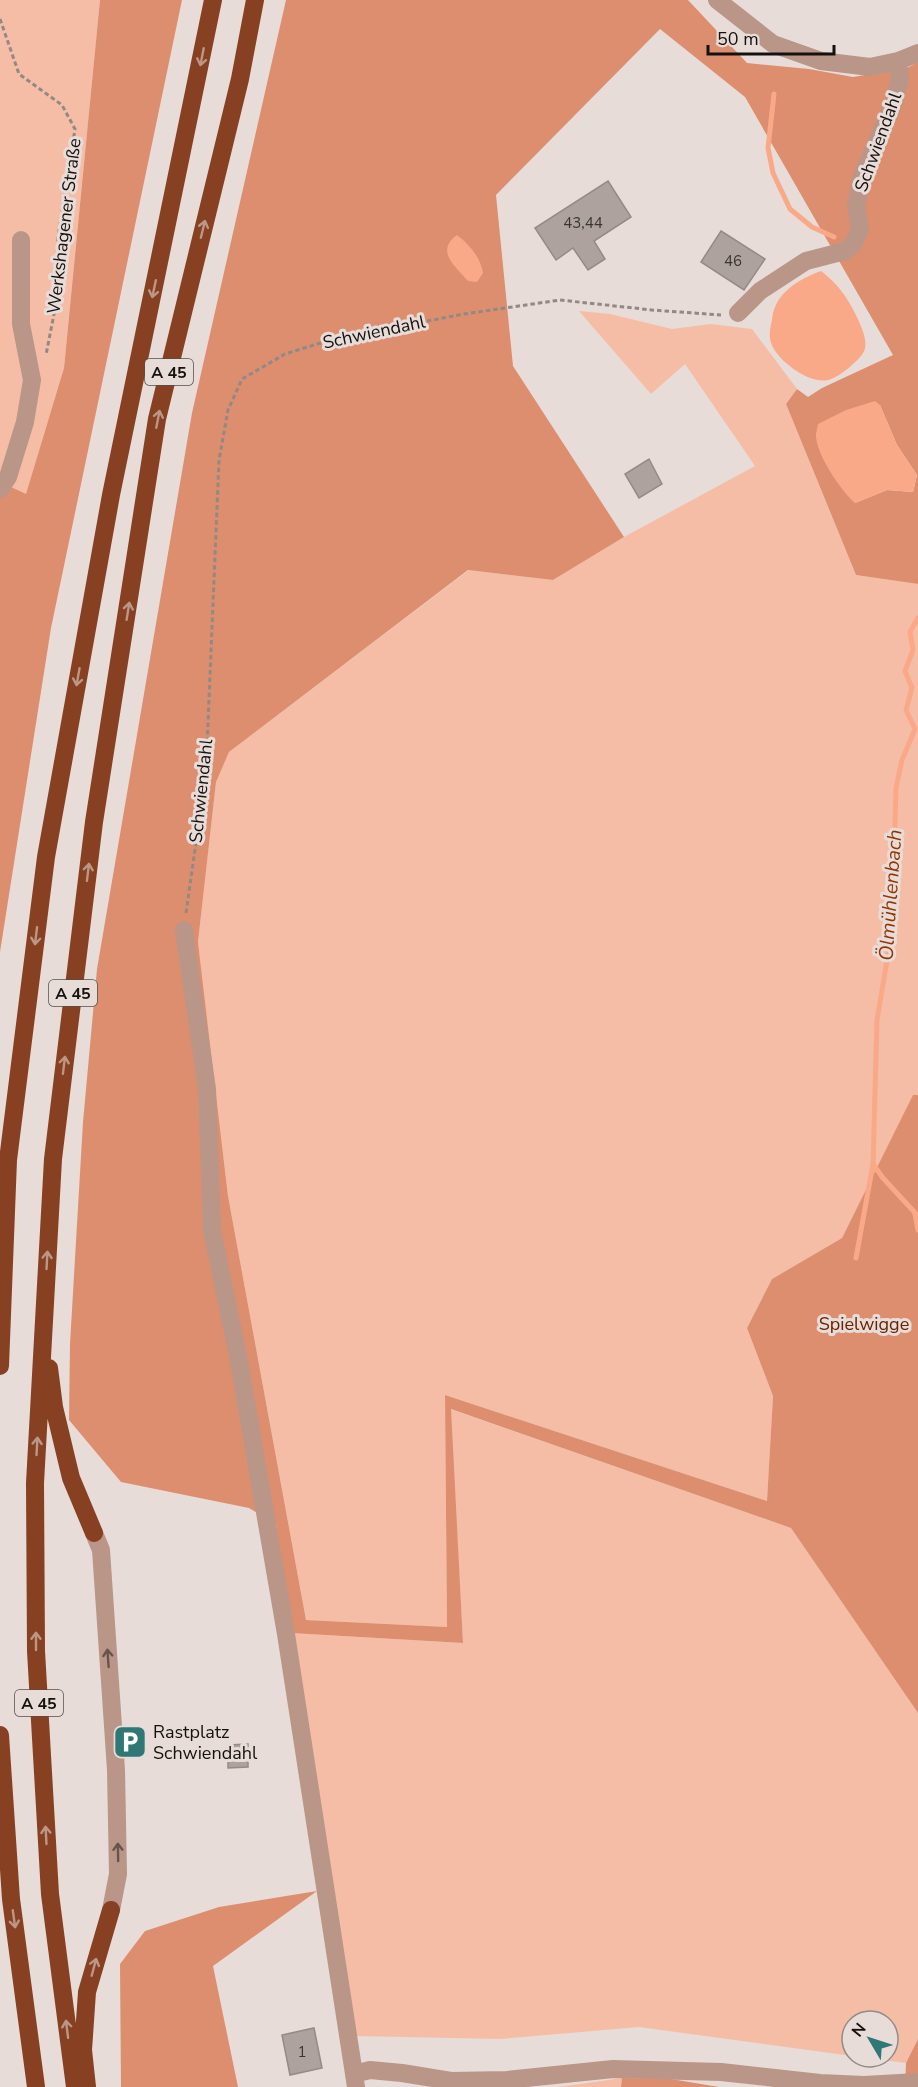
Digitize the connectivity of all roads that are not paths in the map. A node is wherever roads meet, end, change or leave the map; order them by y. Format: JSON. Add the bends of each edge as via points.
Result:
{"nodes":[{"id":1,"x":213,"y":0,"type":"edge"},
{"id":2,"x":255,"y":0,"type":"edge"},
{"id":3,"x":717,"y":0,"type":"edge"},
{"id":4,"x":918,"y":53,"type":"edge"},
{"id":5,"x":898,"y":61,"type":"junction"},
{"id":6,"x":21,"y":240,"type":"dead end"},
{"id":7,"x":738,"y":313,"type":"road end"},
{"id":8,"x":0,"y":489,"type":"edge"},
{"id":9,"x":184,"y":930,"type":"road end"},
{"id":10,"x":43,"y":1318,"type":"junction"},
{"id":11,"x":0,"y":1366,"type":"edge"},
{"id":12,"x":94,"y":1533,"type":"joint"},
{"id":13,"x":0,"y":1735,"type":"edge"},
{"id":14,"x":111,"y":1910,"type":"joint"},
{"id":15,"x":355,"y":2080,"type":"edge"},
{"id":16,"x":918,"y":2082,"type":"edge"},
{"id":17,"x":36,"y":2087,"type":"edge"},
{"id":18,"x":75,"y":2087,"type":"edge"},
{"id":19,"x":87,"y":2087,"type":"edge"}],
"edges":[{"from":1,"to":11,"type":"highway","number":"A 45","one_way":true,"via":[[111,495],[46,857],[8,1160]]},
{"from":10,"to":2,"type":"highway","number":"A 45","one_way":true,"via":[[52,1159],[92,834],[157,419],[240,79]]},
{"from":3,"to":5,"type":"street","name":"Schwiendahl","via":[[773,44],[821,62],[870,67]]},
{"from":4,"to":5,"type":"street","name":"Schwiendahl"},
{"from":5,"to":7,"type":"street","name":"Schwiendahl","via":[[900,78],[893,105],[861,177],[856,207],[860,229],[854,243],[845,251],[806,261],[759,291]]},
{"from":6,"to":8,"type":"street","name":"Werkshagener Straße","via":[[21,324],[32,380],[25,422],[8,477]]},
{"from":9,"to":15,"type":"street","via":[[207,1089],[212,1230],[286,1634]]},
{"from":10,"to":12,"type":"highway","via":[[54,1407],[71,1478]]},
{"from":18,"to":10,"type":"highway","number":"A 45","one_way":true,"via":[[50,1894],[36,1651],[35,1483]]},
{"from":14,"to":12,"type":"street","one_way":true,"via":[[118,1874],[116,1770],[100,1550]]},
{"from":13,"to":17,"type":"highway","number":"A 45","one_way":true,"via":[[11,1899]]},
{"from":19,"to":14,"type":"highway","one_way":true,"via":[[83,2050],[87,1992]]},
{"from":15,"to":16,"type":"street","via":[[370,2070],[451,2081],[507,2080],[613,2069],[721,2072],[864,2085]]}]}
